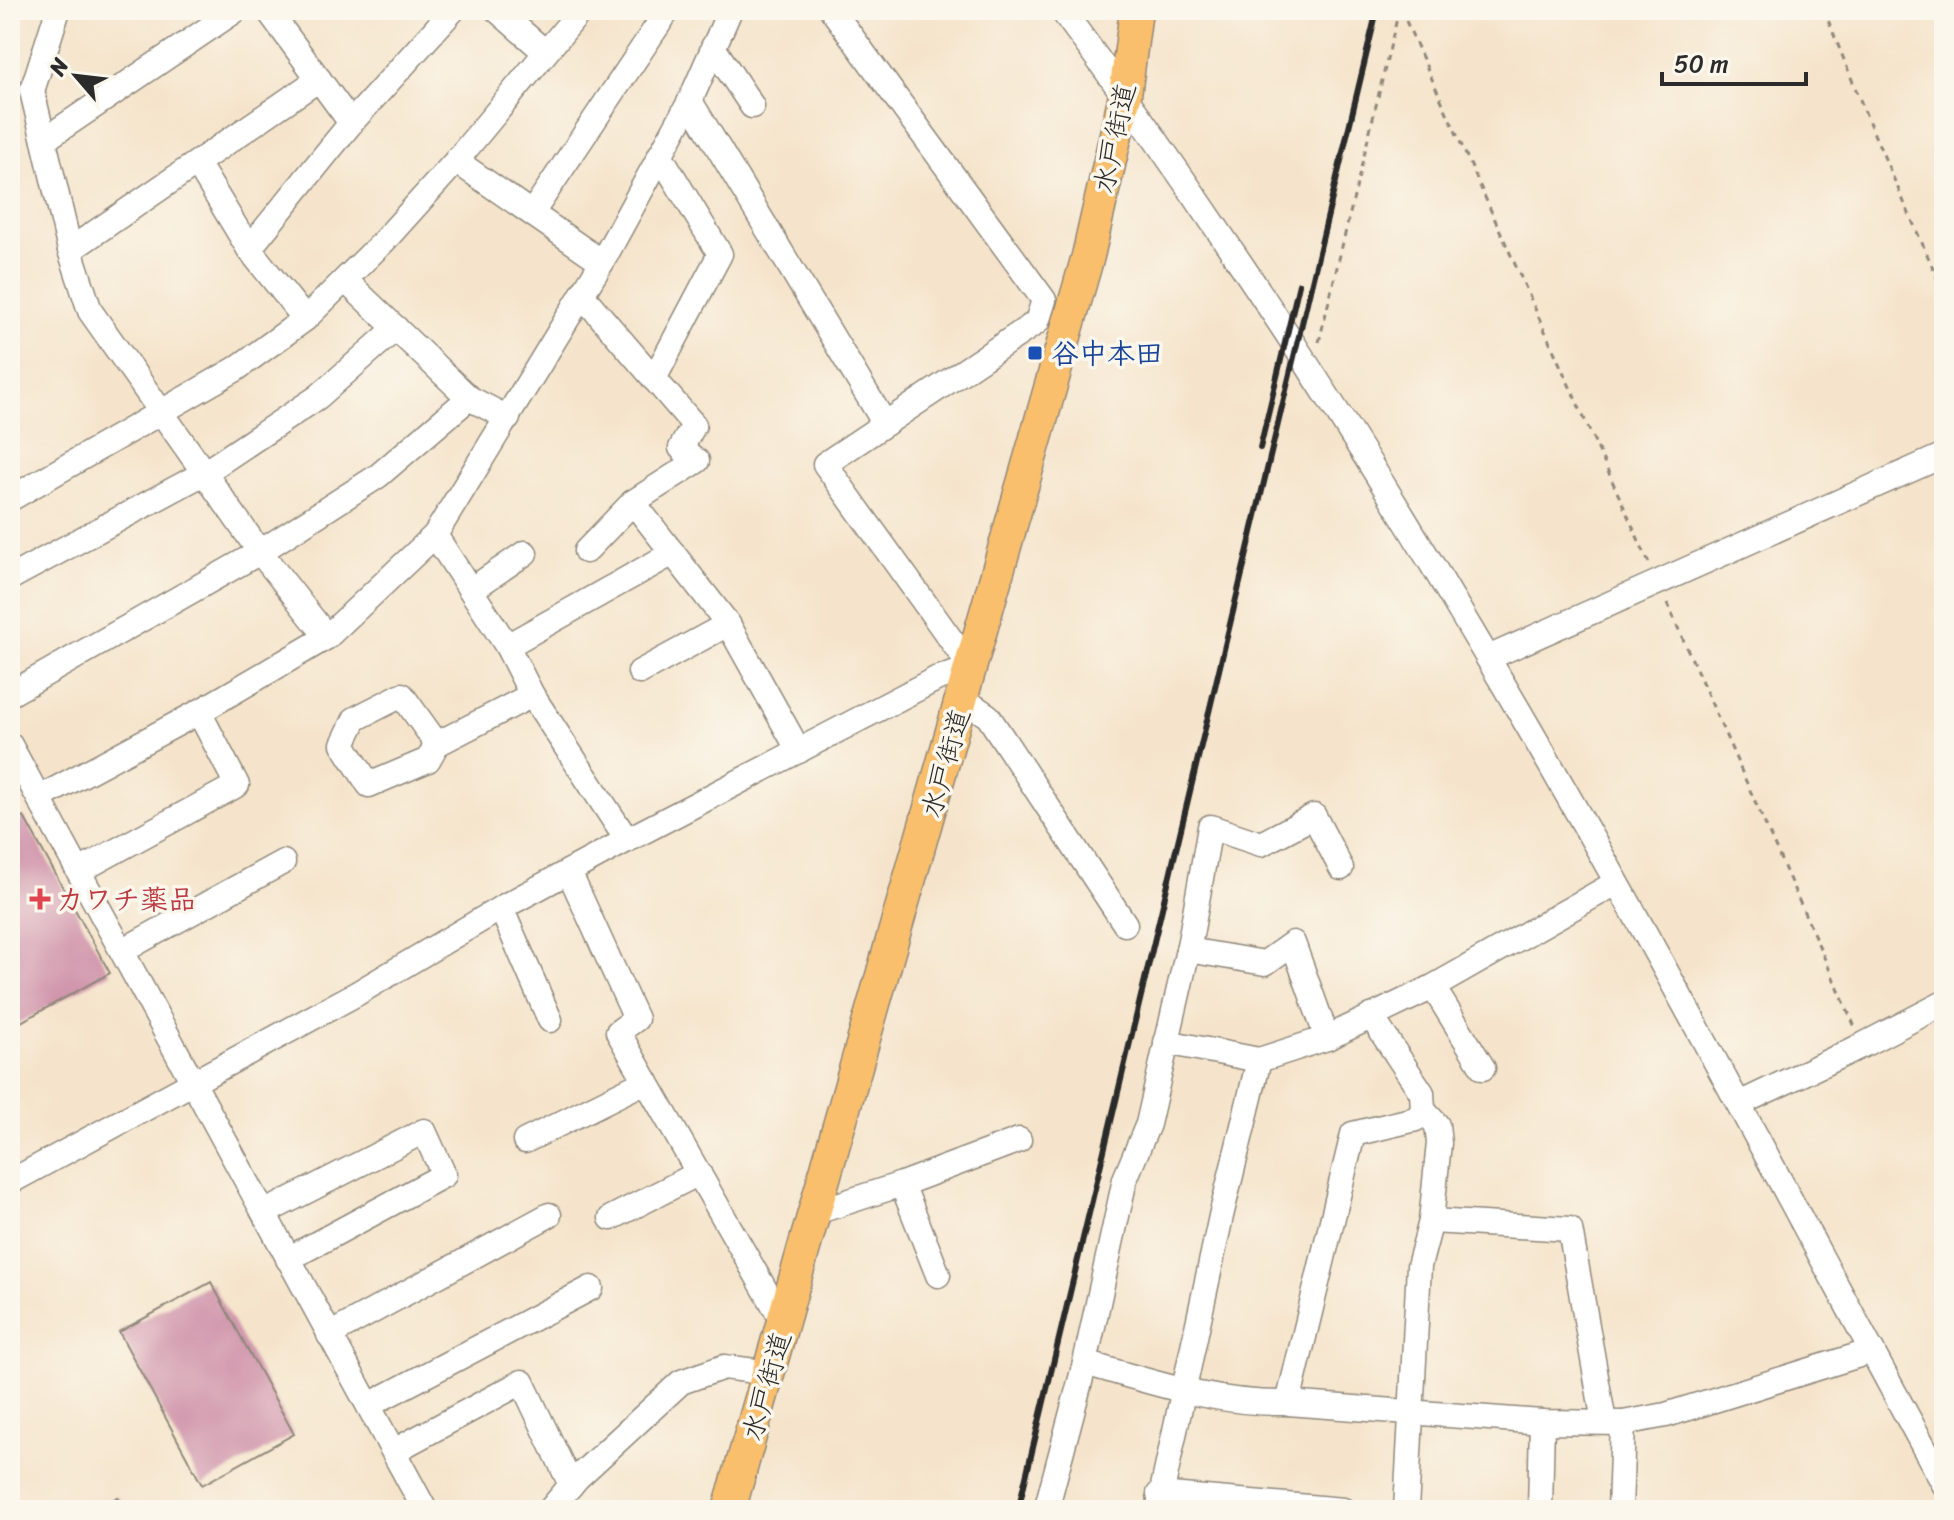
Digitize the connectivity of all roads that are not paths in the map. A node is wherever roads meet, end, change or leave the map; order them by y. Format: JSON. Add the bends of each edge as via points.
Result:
{"nodes":[{"id":1,"x":58,"y":10,"type":"edge"},
{"id":2,"x":236,"y":10,"type":"edge"},
{"id":3,"x":268,"y":10,"type":"edge"},
{"id":4,"x":453,"y":10,"type":"edge"},
{"id":5,"x":497,"y":10,"type":"edge"},
{"id":6,"x":581,"y":10,"type":"edge"},
{"id":7,"x":668,"y":10,"type":"edge"},
{"id":8,"x":729,"y":10,"type":"edge"},
{"id":9,"x":1062,"y":10,"type":"edge"},
{"id":10,"x":1136,"y":10,"type":"edge"},
{"id":11,"x":838,"y":12,"type":"edge"},
{"id":12,"x":713,"y":47,"type":"junction"},
{"id":13,"x":545,"y":52,"type":"junction"},
{"id":14,"x":319,"y":79,"type":"junction"},
{"id":15,"x":1125,"y":95,"type":"junction"},
{"id":16,"x":690,"y":101,"type":"junction"},
{"id":17,"x":752,"y":106,"type":"dead end"},
{"id":18,"x":351,"y":123,"type":"junction"},
{"id":19,"x":44,"y":140,"type":"junction"},
{"id":20,"x":660,"y":155,"type":"junction"},
{"id":21,"x":456,"y":161,"type":"junction"},
{"id":22,"x":197,"y":163,"type":"junction"},
{"id":23,"x":532,"y":213,"type":"junction"},
{"id":24,"x":249,"y":249,"type":"junction"},
{"id":25,"x":70,"y":250,"type":"junction"},
{"id":26,"x":602,"y":262,"type":"junction"},
{"id":27,"x":345,"y":280,"type":"junction"},
{"id":28,"x":582,"y":295,"type":"junction"},
{"id":29,"x":1056,"y":314,"type":"junction"},
{"id":30,"x":305,"y":319,"type":"junction"},
{"id":31,"x":396,"y":328,"type":"junction"},
{"id":32,"x":654,"y":379,"type":"junction"},
{"id":33,"x":469,"y":398,"type":"junction"},
{"id":34,"x":160,"y":413,"type":"junction"},
{"id":35,"x":508,"y":418,"type":"junction"},
{"id":36,"x":885,"y":424,"type":"junction"},
{"id":37,"x":1944,"y":455,"type":"edge"},
{"id":38,"x":204,"y":473,"type":"junction"},
{"id":39,"x":10,"y":499,"type":"edge"},
{"id":40,"x":633,"y":502,"type":"junction"},
{"id":41,"x":435,"y":535,"type":"junction"},
{"id":42,"x":586,"y":551,"type":"dead end"},
{"id":43,"x":260,"y":552,"type":"junction"},
{"id":44,"x":525,"y":553,"type":"dead end"},
{"id":45,"x":673,"y":553,"type":"junction"},
{"id":46,"x":10,"y":578,"type":"edge"},
{"id":47,"x":471,"y":590,"type":"junction"},
{"id":48,"x":728,"y":624,"type":"junction"},
{"id":49,"x":327,"y":637,"type":"junction"},
{"id":50,"x":507,"y":646,"type":"junction"},
{"id":51,"x":1488,"y":658,"type":"junction"},
{"id":52,"x":640,"y":672,"type":"dead end"},
{"id":53,"x":967,"y":684,"type":"junction"},
{"id":54,"x":10,"y":694,"type":"edge"},
{"id":55,"x":532,"y":695,"type":"junction"},
{"id":56,"x":199,"y":712,"type":"junction"},
{"id":57,"x":437,"y":744,"type":"dead end"},
{"id":58,"x":10,"y":745,"type":"edge"},
{"id":59,"x":799,"y":751,"type":"junction"},
{"id":60,"x":39,"y":798,"type":"junction"},
{"id":61,"x":627,"y":840,"type":"junction"},
{"id":62,"x":283,"y":862,"type":"dead end"},
{"id":63,"x":1341,"y":868,"type":"dead end"},
{"id":64,"x":79,"y":871,"type":"junction"},
{"id":65,"x":569,"y":872,"type":"junction"},
{"id":66,"x":1616,"y":883,"type":"junction"},
{"id":67,"x":501,"y":908,"type":"junction"},
{"id":68,"x":1125,"y":924,"type":"dead end"},
{"id":69,"x":1188,"y":950,"type":"junction"},
{"id":70,"x":122,"y":951,"type":"junction"},
{"id":71,"x":1433,"y":987,"type":"junction"},
{"id":72,"x":1944,"y":1003,"type":"edge"},
{"id":73,"x":1371,"y":1016,"type":"junction"},
{"id":74,"x":550,"y":1020,"type":"dead end"},
{"id":75,"x":1327,"y":1038,"type":"junction"},
{"id":76,"x":1166,"y":1042,"type":"junction"},
{"id":77,"x":1259,"y":1060,"type":"junction"},
{"id":78,"x":1483,"y":1068,"type":"dead end"},
{"id":79,"x":646,"y":1081,"type":"junction"},
{"id":80,"x":192,"y":1082,"type":"junction"},
{"id":81,"x":1739,"y":1104,"type":"junction"},
{"id":82,"x":1423,"y":1110,"type":"junction"},
{"id":83,"x":1019,"y":1140,"type":"dead end"},
{"id":84,"x":525,"y":1141,"type":"dead end"},
{"id":85,"x":699,"y":1173,"type":"junction"},
{"id":86,"x":10,"y":1182,"type":"edge"},
{"id":87,"x":902,"y":1184,"type":"junction"},
{"id":88,"x":816,"y":1212,"type":"junction"},
{"id":89,"x":264,"y":1213,"type":"junction"},
{"id":90,"x":549,"y":1215,"type":"dead end"},
{"id":91,"x":611,"y":1218,"type":"dead end"},
{"id":92,"x":1431,"y":1221,"type":"junction"},
{"id":93,"x":288,"y":1259,"type":"junction"},
{"id":94,"x":938,"y":1275,"type":"dead end"},
{"id":95,"x":591,"y":1288,"type":"dead end"},
{"id":96,"x":784,"y":1323,"type":"junction"},
{"id":97,"x":329,"y":1335,"type":"junction"},
{"id":98,"x":1872,"y":1351,"type":"junction"},
{"id":99,"x":1085,"y":1363,"type":"junction"},
{"id":100,"x":770,"y":1373,"type":"junction"},
{"id":101,"x":1185,"y":1392,"type":"junction"},
{"id":102,"x":1288,"y":1403,"type":"junction"},
{"id":103,"x":369,"y":1405,"type":"junction"},
{"id":104,"x":1413,"y":1413,"type":"junction"},
{"id":105,"x":1542,"y":1422,"type":"junction"},
{"id":106,"x":1613,"y":1422,"type":"junction"},
{"id":107,"x":394,"y":1451,"type":"junction"},
{"id":108,"x":1944,"y":1484,"type":"edge"},
{"id":109,"x":571,"y":1485,"type":"junction"},
{"id":110,"x":1159,"y":1502,"type":"edge"},
{"id":111,"x":425,"y":1510,"type":"edge"},
{"id":112,"x":550,"y":1510,"type":"edge"},
{"id":113,"x":729,"y":1510,"type":"edge"},
{"id":114,"x":1046,"y":1510,"type":"edge"},
{"id":115,"x":1343,"y":1510,"type":"edge"},
{"id":116,"x":1406,"y":1510,"type":"edge"},
{"id":117,"x":1540,"y":1510,"type":"edge"},
{"id":118,"x":1620,"y":1510,"type":"edge"}],
"edges":[{"from":1,"to":19,"type":"street","via":[[32,91]]},
{"from":2,"to":19,"type":"street"},
{"from":3,"to":14,"type":"street"},
{"from":4,"to":18,"type":"street"},
{"from":5,"to":13,"type":"street"},
{"from":6,"to":13,"type":"street"},
{"from":7,"to":23,"type":"street"},
{"from":8,"to":12,"type":"street"},
{"from":9,"to":15,"type":"street"},
{"from":10,"to":15,"type":"main road","name":"水戸街道"},
{"from":11,"to":29,"type":"street"},
{"from":12,"to":16,"type":"street"},
{"from":12,"to":17,"type":"street"},
{"from":13,"to":21,"type":"street"},
{"from":14,"to":18,"type":"street"},
{"from":14,"to":22,"type":"street"},
{"from":15,"to":29,"type":"main road","name":"水戸街道","via":[[1092,241]]},
{"from":15,"to":51,"type":"street","via":[[1311,373]]},
{"from":16,"to":20,"type":"street"},
{"from":16,"to":36,"type":"street"},
{"from":18,"to":24,"type":"street"},
{"from":19,"to":25,"type":"street"},
{"from":20,"to":26,"type":"street"},
{"from":20,"to":32,"type":"street","via":[[720,254]]},
{"from":21,"to":23,"type":"street"},
{"from":21,"to":27,"type":"street"},
{"from":22,"to":24,"type":"street"},
{"from":22,"to":25,"type":"street"},
{"from":23,"to":26,"type":"street"},
{"from":24,"to":30,"type":"street"},
{"from":25,"to":34,"type":"street","via":[[90,311]]},
{"from":26,"to":28,"type":"street"},
{"from":27,"to":30,"type":"street"},
{"from":27,"to":31,"type":"street"},
{"from":28,"to":32,"type":"street"},
{"from":28,"to":35,"type":"street"},
{"from":29,"to":36,"type":"street"},
{"from":29,"to":53,"type":"main road","name":"水戸街道"},
{"from":30,"to":34,"type":"street","via":[[236,369]]},
{"from":31,"to":33,"type":"street"},
{"from":31,"to":38,"type":"street","via":[[318,397]]},
{"from":32,"to":40,"type":"street","via":[[694,425],[681,448],[697,461]]},
{"from":33,"to":35,"type":"street"},
{"from":33,"to":43,"type":"street","via":[[378,476]]},
{"from":34,"to":38,"type":"street"},
{"from":34,"to":39,"type":"street"},
{"from":35,"to":41,"type":"street"},
{"from":36,"to":53,"type":"street","via":[[825,464]]},
{"from":37,"to":51,"type":"street"},
{"from":38,"to":43,"type":"street"},
{"from":38,"to":46,"type":"street"},
{"from":40,"to":42,"type":"street"},
{"from":40,"to":45,"type":"street"},
{"from":41,"to":47,"type":"street"},
{"from":41,"to":49,"type":"street"},
{"from":43,"to":49,"type":"street"},
{"from":43,"to":54,"type":"street"},
{"from":44,"to":47,"type":"street"},
{"from":45,"to":48,"type":"street"},
{"from":45,"to":50,"type":"street"},
{"from":47,"to":50,"type":"street"},
{"from":48,"to":52,"type":"street"},
{"from":48,"to":59,"type":"street"},
{"from":49,"to":56,"type":"street"},
{"from":50,"to":55,"type":"street"},
{"from":51,"to":66,"type":"street"},
{"from":53,"to":59,"type":"street","via":[[938,678]]},
{"from":53,"to":68,"type":"street"},
{"from":53,"to":88,"type":"main road","name":"水戸街道"},
{"from":55,"to":57,"type":"street"},
{"from":55,"to":61,"type":"street"},
{"from":56,"to":60,"type":"street"},
{"from":56,"to":64,"type":"street","via":[[237,785]]},
{"from":58,"to":60,"type":"street"},
{"from":59,"to":61,"type":"street"},
{"from":60,"to":64,"type":"street"},
{"from":61,"to":65,"type":"street"},
{"from":62,"to":70,"type":"street"},
{"from":63,"to":69,"type":"street","via":[[1314,816],[1261,844],[1210,827]]},
{"from":64,"to":70,"type":"street"},
{"from":65,"to":67,"type":"street"},
{"from":65,"to":79,"type":"street","via":[[636,1019],[618,1032]]},
{"from":66,"to":71,"type":"street"},
{"from":66,"to":81,"type":"street"},
{"from":67,"to":74,"type":"street"},
{"from":67,"to":80,"type":"street"},
{"from":69,"to":75,"type":"street","via":[[1265,963],[1293,943]]},
{"from":69,"to":76,"type":"street"},
{"from":70,"to":80,"type":"street"},
{"from":71,"to":73,"type":"street"},
{"from":71,"to":78,"type":"street"},
{"from":72,"to":81,"type":"street"},
{"from":73,"to":75,"type":"street"},
{"from":73,"to":82,"type":"street","via":[[1422,1093]]},
{"from":75,"to":77,"type":"street"},
{"from":76,"to":77,"type":"street"},
{"from":76,"to":99,"type":"street","via":[[1148,1124],[1125,1179]]},
{"from":77,"to":101,"type":"street"},
{"from":79,"to":84,"type":"street"},
{"from":79,"to":85,"type":"street"},
{"from":80,"to":86,"type":"street"},
{"from":80,"to":89,"type":"street"},
{"from":81,"to":98,"type":"street"},
{"from":82,"to":92,"type":"street","via":[[1437,1125],[1439,1143]]},
{"from":82,"to":102,"type":"street","via":[[1416,1119],[1353,1134]]},
{"from":83,"to":87,"type":"street"},
{"from":85,"to":91,"type":"street"},
{"from":85,"to":96,"type":"street"},
{"from":87,"to":88,"type":"street"},
{"from":87,"to":94,"type":"street"},
{"from":88,"to":96,"type":"main road","name":"水戸街道"},
{"from":89,"to":93,"type":"street"},
{"from":89,"to":93,"type":"street","via":[[424,1131],[444,1175]]},
{"from":90,"to":97,"type":"street"},
{"from":92,"to":104,"type":"street","via":[[1419,1266]]},
{"from":92,"to":106,"type":"street","via":[[1570,1229]]},
{"from":93,"to":97,"type":"street"},
{"from":95,"to":103,"type":"street"},
{"from":96,"to":100,"type":"main road","name":"水戸街道"},
{"from":97,"to":103,"type":"street"},
{"from":98,"to":106,"type":"street","via":[[1666,1415]]},
{"from":98,"to":108,"type":"street"},
{"from":99,"to":101,"type":"street"},
{"from":99,"to":114,"type":"street"},
{"from":100,"to":109,"type":"street","via":[[724,1367],[681,1382]]},
{"from":100,"to":113,"type":"main road","name":"水戸街道"},
{"from":101,"to":102,"type":"street","via":[[1247,1403]]},
{"from":101,"to":110,"type":"street"},
{"from":102,"to":104,"type":"street"},
{"from":103,"to":107,"type":"street"},
{"from":104,"to":105,"type":"street"},
{"from":104,"to":116,"type":"street"},
{"from":105,"to":106,"type":"street"},
{"from":105,"to":117,"type":"street"},
{"from":106,"to":118,"type":"street"},
{"from":107,"to":109,"type":"street","via":[[522,1382]]},
{"from":107,"to":111,"type":"street"},
{"from":109,"to":112,"type":"street"},
{"from":110,"to":115,"type":"street"}]}
